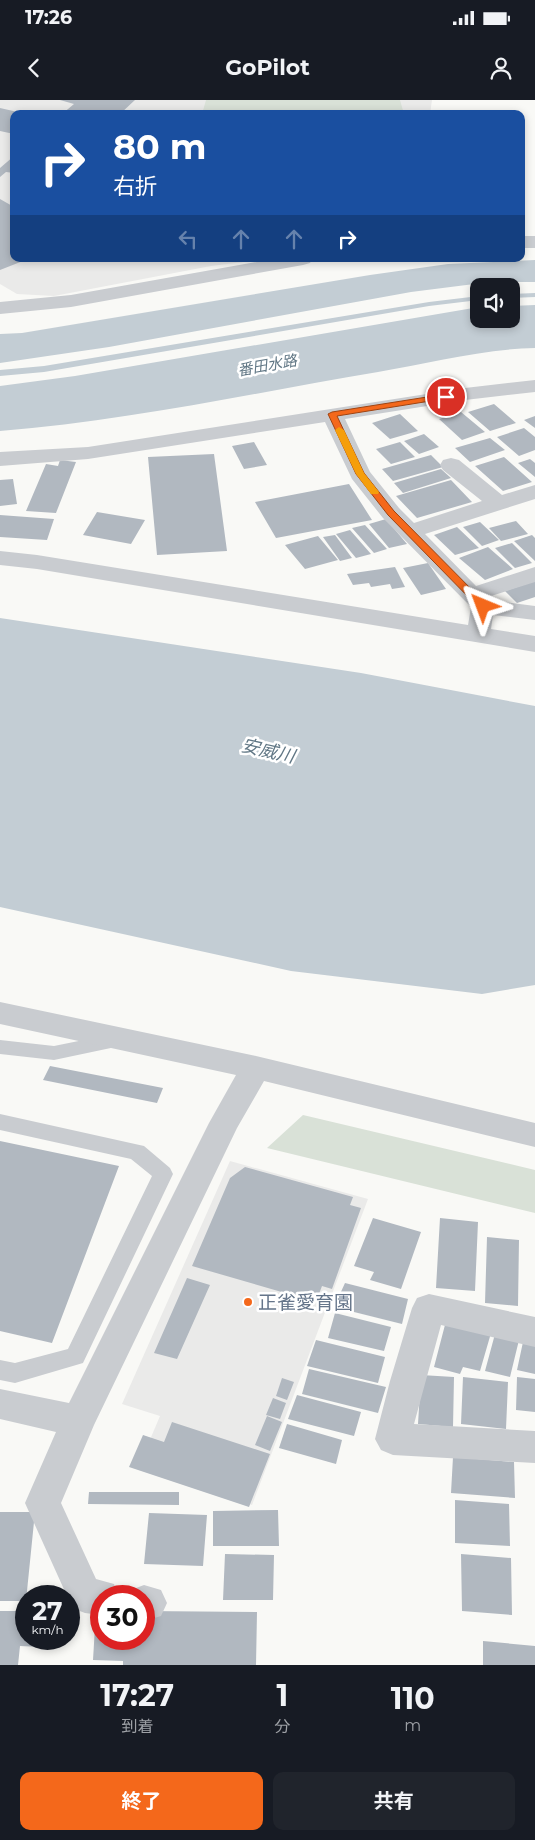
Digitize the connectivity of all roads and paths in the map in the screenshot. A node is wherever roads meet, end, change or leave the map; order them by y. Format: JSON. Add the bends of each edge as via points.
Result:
{"nodes":[{"id":1,"x":286,"y":262,"type":"edge"},
{"id":2,"x":3,"y":304,"type":"edge"},
{"id":3,"x":535,"y":386,"type":"edge"},
{"id":4,"x":332,"y":414,"type":"junction"},
{"id":5,"x":0,"y":459,"type":"edge"},
{"id":6,"x":451,"y":464,"type":"dead end"},
{"id":7,"x":535,"y":492,"type":"edge"},
{"id":8,"x":499,"y":504,"type":"junction"},
{"id":9,"x":409,"y":532,"type":"junction"},
{"id":10,"x":0,"y":558,"type":"edge"},
{"id":11,"x":535,"y":574,"type":"edge"},
{"id":12,"x":477,"y":600,"type":"junction"},
{"id":13,"x":535,"y":613,"type":"edge"},
{"id":14,"x":478,"y":635,"type":"junction"},
{"id":15,"x":535,"y":644,"type":"edge"},
{"id":16,"x":0,"y":1014,"type":"edge"},
{"id":17,"x":121,"y":1039,"type":"junction"},
{"id":18,"x":0,"y":1047,"type":"edge"},
{"id":19,"x":256,"y":1068,"type":"junction"},
{"id":20,"x":0,"y":1122,"type":"edge"},
{"id":21,"x":535,"y":1135,"type":"edge"},
{"id":22,"x":535,"y":1332,"type":"edge"},
{"id":23,"x":0,"y":1370,"type":"edge"},
{"id":24,"x":0,"y":1404,"type":"edge"},
{"id":25,"x":78,"y":1421,"type":"junction"},
{"id":26,"x":535,"y":1447,"type":"edge"},
{"id":27,"x":90,"y":1596,"type":"edge"}],
"edges":[{"from":1,"to":2,"type":"street","via":[[71,301]]},
{"from":3,"to":4,"type":"street"},
{"from":4,"to":5,"type":"street","via":[[88,453]]},
{"from":4,"to":9,"type":"street","via":[[360,474]]},
{"from":6,"to":8,"type":"street"},
{"from":7,"to":8,"type":"street"},
{"from":8,"to":9,"type":"street"},
{"from":9,"to":12,"type":"street"},
{"from":10,"to":14,"type":"street"},
{"from":11,"to":12,"type":"street"},
{"from":12,"to":13,"type":"street"},
{"from":12,"to":14,"type":"street"},
{"from":14,"to":15,"type":"street"},
{"from":16,"to":17,"type":"street"},
{"from":17,"to":18,"type":"lane","via":[[54,1053]]},
{"from":17,"to":19,"type":"street"},
{"from":19,"to":21,"type":"street"},
{"from":19,"to":25,"type":"street","via":[[224,1123]]},
{"from":20,"to":23,"type":"lane","via":[[137,1152],[163,1174],[75,1356],[15,1373]]},
{"from":22,"to":26,"type":"street","via":[[429,1308],[393,1439]]},
{"from":24,"to":25,"type":"street"},
{"from":25,"to":27,"type":"street","via":[[43,1503],[85,1595]]}]}
